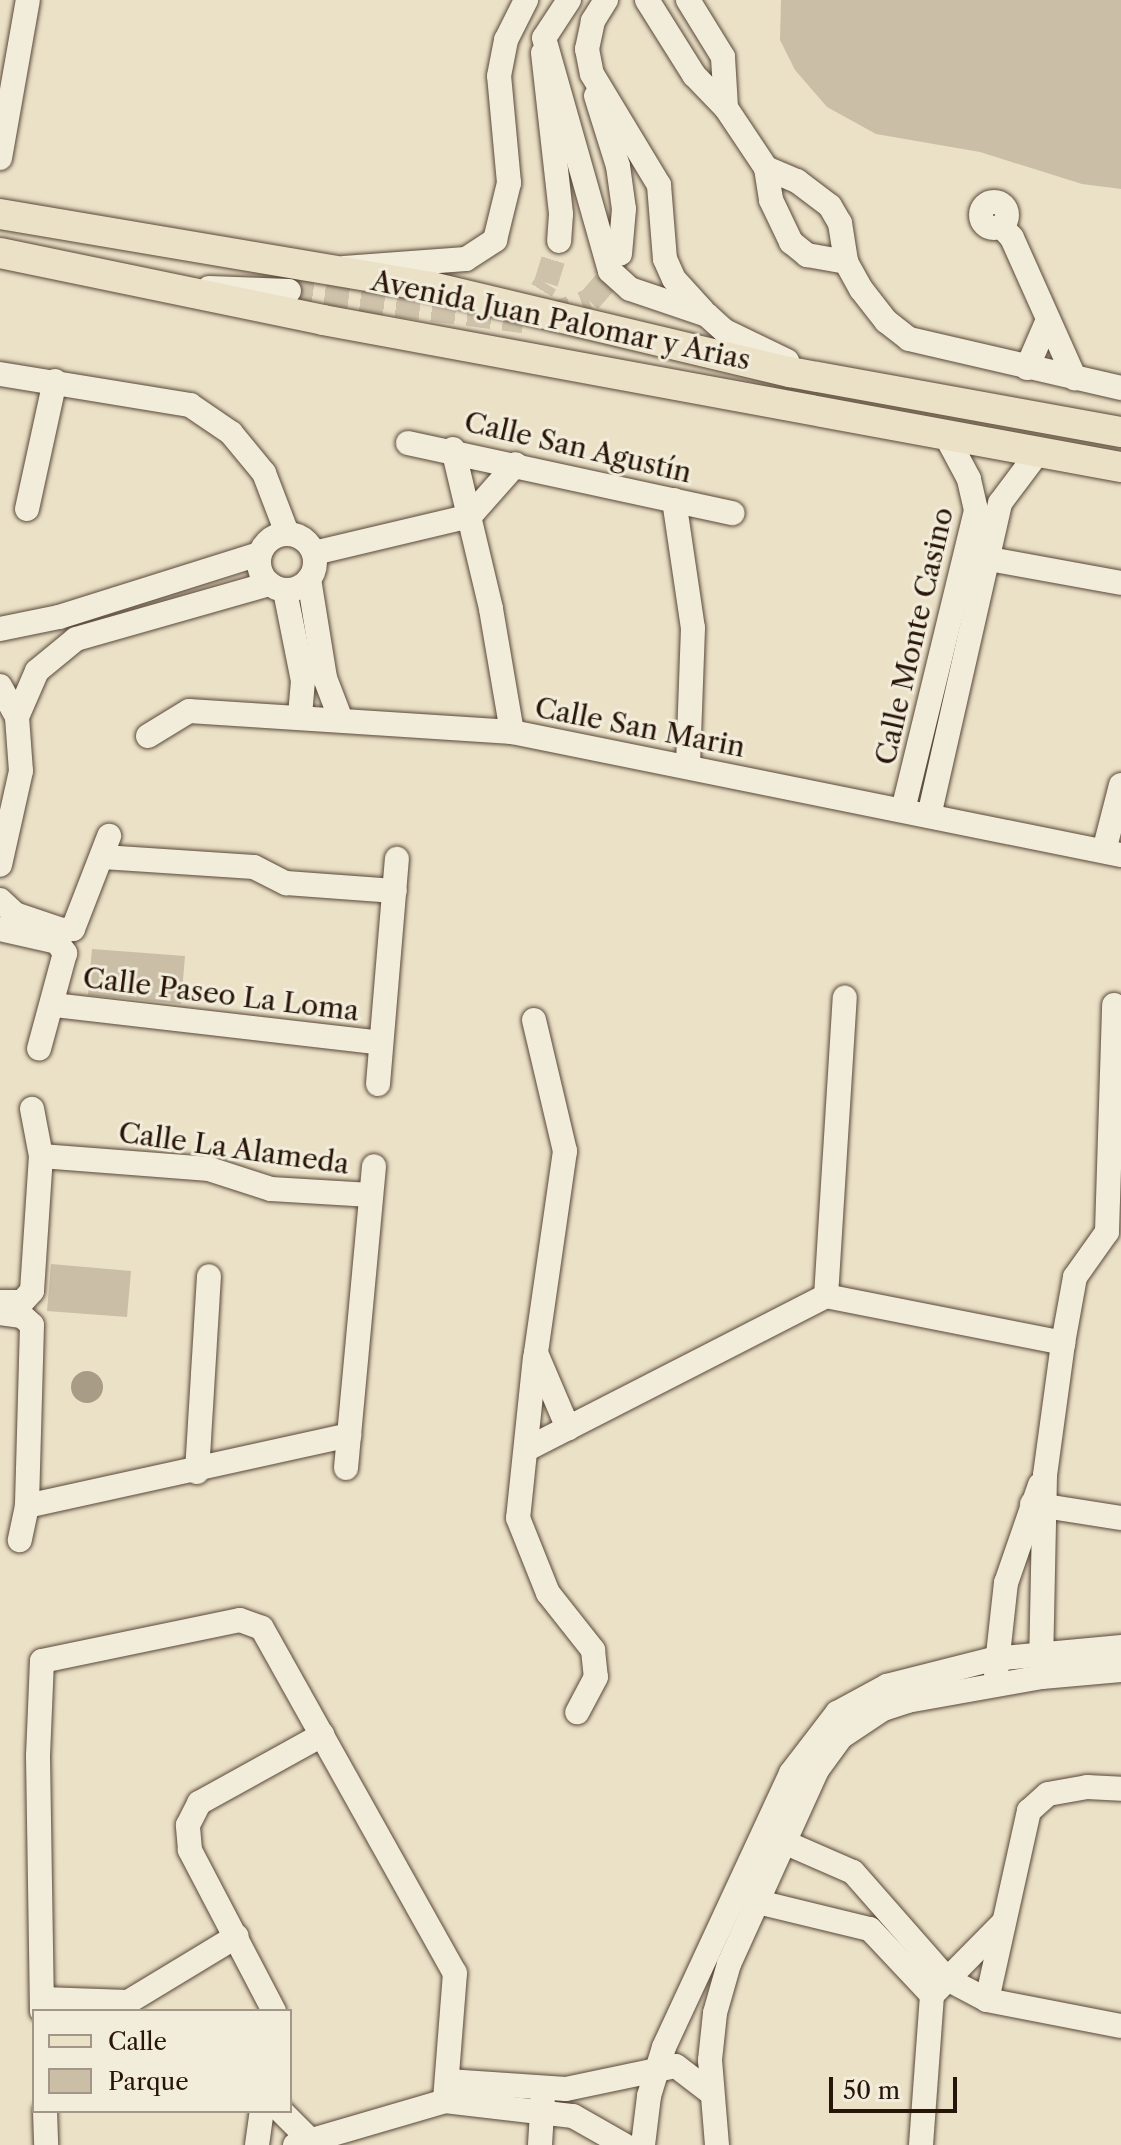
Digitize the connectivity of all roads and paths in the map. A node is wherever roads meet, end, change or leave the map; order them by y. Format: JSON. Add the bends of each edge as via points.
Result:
{"nodes":[{"id":1,"x":28,"y":0,"type":"edge"},
{"id":2,"x":526,"y":0,"type":"edge"},
{"id":3,"x":569,"y":0,"type":"edge"},
{"id":4,"x":606,"y":0,"type":"edge"},
{"id":5,"x":647,"y":0,"type":"edge"},
{"id":6,"x":688,"y":0,"type":"edge"},
{"id":7,"x":511,"y":30,"type":"junction"},
{"id":8,"x":544,"y":38,"type":"junction"},
{"id":9,"x":592,"y":74,"type":"junction"},
{"id":10,"x":726,"y":108,"type":"junction"},
{"id":11,"x":0,"y":158,"type":"edge"},
{"id":12,"x":766,"y":168,"type":"junction"},
{"id":13,"x":0,"y":214,"type":"edge"},
{"id":14,"x":1001,"y":226,"type":"dead end"},
{"id":15,"x":559,"y":241,"type":"tunnel mouth"},
{"id":16,"x":0,"y":253,"type":"edge"},
{"id":17,"x":620,"y":254,"type":"tunnel mouth"},
{"id":18,"x":846,"y":262,"type":"junction"},
{"id":19,"x":327,"y":271,"type":"junction"},
{"id":20,"x":167,"y":289,"type":"junction"},
{"id":21,"x":289,"y":291,"type":"tunnel mouth"},
{"id":22,"x":707,"y":315,"type":"junction"},
{"id":23,"x":1047,"y":322,"type":"junction"},
{"id":24,"x":1027,"y":368,"type":"junction"},
{"id":25,"x":0,"y":374,"type":"edge"},
{"id":26,"x":1075,"y":379,"type":"junction"},
{"id":27,"x":55,"y":381,"type":"junction"},
{"id":28,"x":841,"y":382,"type":"junction"},
{"id":29,"x":1121,"y":388,"type":"edge"},
{"id":30,"x":1121,"y":432,"type":"edge"},
{"id":31,"x":945,"y":434,"type":"junction"},
{"id":32,"x":408,"y":443,"type":"dead end"},
{"id":33,"x":453,"y":449,"type":"junction"},
{"id":34,"x":1039,"y":451,"type":"junction"},
{"id":35,"x":516,"y":464,"type":"junction"},
{"id":36,"x":1121,"y":467,"type":"edge"},
{"id":37,"x":969,"y":479,"type":"junction"},
{"id":38,"x":1012,"y":484,"type":"junction"},
{"id":39,"x":674,"y":500,"type":"junction"},
{"id":40,"x":27,"y":509,"type":"dead end"},
{"id":41,"x":733,"y":513,"type":"dead end"},
{"id":42,"x":470,"y":516,"type":"junction"},
{"id":43,"x":287,"y":533,"type":"junction"},
{"id":44,"x":314,"y":553,"type":"junction"},
{"id":45,"x":259,"y":554,"type":"junction"},
{"id":46,"x":977,"y":557,"type":"junction"},
{"id":47,"x":309,"y":579,"type":"junction"},
{"id":48,"x":1121,"y":583,"type":"edge"},
{"id":49,"x":277,"y":587,"type":"junction"},
{"id":50,"x":50,"y":620,"type":"junction"},
{"id":51,"x":0,"y":629,"type":"edge"},
{"id":52,"x":61,"y":648,"type":"junction"},
{"id":53,"x":314,"y":679,"type":"junction"},
{"id":54,"x":0,"y":686,"type":"edge"},
{"id":55,"x":300,"y":715,"type":"junction"},
{"id":56,"x":17,"y":717,"type":"junction"},
{"id":57,"x":340,"y":717,"type":"junction"},
{"id":58,"x":512,"y":732,"type":"junction"},
{"id":59,"x":148,"y":736,"type":"dead end"},
{"id":60,"x":688,"y":767,"type":"junction"},
{"id":61,"x":1121,"y":785,"type":"edge"},
{"id":62,"x":903,"y":810,"type":"junction"},
{"id":63,"x":929,"y":816,"type":"junction"},
{"id":64,"x":1112,"y":853,"type":"edge"},
{"id":65,"x":397,"y":859,"type":"dead end"},
{"id":66,"x":0,"y":865,"type":"edge"},
{"id":67,"x":395,"y":891,"type":"junction"},
{"id":68,"x":0,"y":900,"type":"edge"},
{"id":69,"x":0,"y":929,"type":"edge"},
{"id":70,"x":845,"y":998,"type":"dead end"},
{"id":71,"x":54,"y":1005,"type":"junction"},
{"id":72,"x":1114,"y":1005,"type":"dead end"},
{"id":73,"x":534,"y":1020,"type":"dead end"},
{"id":74,"x":381,"y":1043,"type":"junction"},
{"id":75,"x":39,"y":1049,"type":"dead end"},
{"id":76,"x":378,"y":1084,"type":"dead end"},
{"id":77,"x":32,"y":1109,"type":"dead end"},
{"id":78,"x":41,"y":1156,"type":"junction"},
{"id":79,"x":374,"y":1166,"type":"dead end"},
{"id":80,"x":371,"y":1195,"type":"junction"},
{"id":81,"x":209,"y":1276,"type":"dead end"},
{"id":82,"x":826,"y":1296,"type":"junction"},
{"id":83,"x":0,"y":1302,"type":"edge"},
{"id":84,"x":0,"y":1313,"type":"edge"},
{"id":85,"x":1063,"y":1343,"type":"junction"},
{"id":86,"x":536,"y":1353,"type":"junction"},
{"id":87,"x":568,"y":1428,"type":"junction"},
{"id":88,"x":349,"y":1435,"type":"junction"},
{"id":89,"x":527,"y":1449,"type":"junction"},
{"id":90,"x":346,"y":1468,"type":"dead end"},
{"id":91,"x":197,"y":1472,"type":"junction"},
{"id":92,"x":1039,"y":1505,"type":"junction"},
{"id":93,"x":27,"y":1506,"type":"junction"},
{"id":94,"x":1121,"y":1518,"type":"edge"},
{"id":95,"x":20,"y":1540,"type":"dead end"},
{"id":96,"x":1121,"y":1647,"type":"edge"},
{"id":97,"x":1039,"y":1652,"type":"junction"},
{"id":98,"x":993,"y":1659,"type":"junction"},
{"id":99,"x":1121,"y":1670,"type":"edge"},
{"id":100,"x":1042,"y":1677,"type":"junction"},
{"id":101,"x":998,"y":1683,"type":"junction"},
{"id":102,"x":577,"y":1712,"type":"dead end"},
{"id":103,"x":322,"y":1735,"type":"junction"},
{"id":104,"x":1121,"y":1789,"type":"edge"},
{"id":105,"x":784,"y":1842,"type":"junction"},
{"id":106,"x":758,"y":1902,"type":"junction"},
{"id":107,"x":888,"y":1911,"type":"junction"},
{"id":108,"x":1002,"y":1924,"type":"junction"},
{"id":109,"x":870,"y":1929,"type":"junction"},
{"id":110,"x":237,"y":1936,"type":"junction"},
{"id":111,"x":939,"y":1987,"type":"junction"},
{"id":112,"x":987,"y":2000,"type":"junction"},
{"id":113,"x":42,"y":2005,"type":"edge"},
{"id":114,"x":273,"y":2009,"type":"edge"},
{"id":115,"x":1121,"y":2026,"type":"edge"},
{"id":116,"x":657,"y":2069,"type":"junction"},
{"id":117,"x":447,"y":2091,"type":"junction"},
{"id":118,"x":711,"y":2093,"type":"junction"},
{"id":119,"x":543,"y":2099,"type":"junction"},
{"id":120,"x":45,"y":2113,"type":"edge"},
{"id":121,"x":262,"y":2113,"type":"edge"},
{"id":122,"x":282,"y":2113,"type":"edge"},
{"id":123,"x":303,"y":2142,"type":"edge"},
{"id":124,"x":927,"y":2143,"type":"edge"},
{"id":125,"x":46,"y":2145,"type":"edge"},
{"id":126,"x":257,"y":2145,"type":"edge"},
{"id":127,"x":540,"y":2145,"type":"edge"},
{"id":128,"x":624,"y":2145,"type":"edge"},
{"id":129,"x":643,"y":2145,"type":"edge"},
{"id":130,"x":717,"y":2145,"type":"edge"}],
"edges":[{"from":1,"to":11,"type":"street"},
{"from":2,"to":7,"type":"street"},
{"from":3,"to":8,"type":"street"},
{"from":4,"to":9,"type":"street","via":[[593,21],[587,49]]},
{"from":5,"to":10,"type":"street","via":[[694,75]]},
{"from":6,"to":10,"type":"street","via":[[723,57]]},
{"from":7,"to":8,"type":"street"},
{"from":7,"to":19,"type":"street","via":[[499,76],[509,183],[495,240],[466,259],[386,261]]},
{"from":8,"to":15,"type":"street","via":[[541,67],[561,214]]},
{"from":8,"to":22,"type":"street","via":[[610,271],[645,296]]},
{"from":9,"to":17,"type":"street","via":[[618,166],[624,209]]},
{"from":9,"to":22,"type":"street","via":[[659,185],[665,259],[674,279]]},
{"from":10,"to":12,"type":"street"},
{"from":12,"to":18,"type":"street","via":[[797,181],[830,206],[843,232]]},
{"from":12,"to":18,"type":"street","via":[[771,200],[791,242],[807,255]]},
{"from":13,"to":19,"type":"main road","name":"Avenida Juan Palomar y Arias"},
{"from":14,"to":23,"type":"street","via":[[1012,238]]},
{"from":16,"to":20,"type":"main road","name":"Avenida Juan Palomar y Arias"},
{"from":18,"to":24,"type":"street","via":[[886,321],[909,339]]},
{"from":19,"to":28,"type":"main road","name":"Avenida Juan Palomar y Arias","via":[[590,320]]},
{"from":20,"to":21,"type":"street"},
{"from":20,"to":31,"type":"main road","name":"Avenida Juan Palomar y Arias"},
{"from":22,"to":28,"type":"street","via":[[758,350]]},
{"from":23,"to":24,"type":"street"},
{"from":23,"to":26,"type":"street","via":[[1061,341]]},
{"from":24,"to":26,"type":"street"},
{"from":25,"to":27,"type":"street"},
{"from":26,"to":29,"type":"street"},
{"from":27,"to":40,"type":"street"},
{"from":27,"to":43,"type":"street","via":[[190,405],[231,433],[264,473]]},
{"from":28,"to":30,"type":"main road","name":"Avenida Juan Palomar y Arias"},
{"from":31,"to":34,"type":"main road","name":"Avenida Juan Palomar y Arias"},
{"from":31,"to":37,"type":"street","name":"Calle Monte Casino"},
{"from":32,"to":33,"type":"street","name":"Calle San Agustín"},
{"from":33,"to":35,"type":"street","name":"Calle San Agustín"},
{"from":33,"to":42,"type":"street"},
{"from":34,"to":36,"type":"main road","name":"Avenida Juan Palomar y Arias"},
{"from":34,"to":38,"type":"street","name":"Calle Monte Casino"},
{"from":35,"to":39,"type":"street","name":"Calle San Agustín"},
{"from":35,"to":42,"type":"street"},
{"from":37,"to":38,"type":"street","via":[[985,486]]},
{"from":37,"to":46,"type":"street","name":"Calle Monte Casino","via":[[977,501]]},
{"from":38,"to":46,"type":"street","name":"Calle Monte Casino"},
{"from":39,"to":41,"type":"street","name":"Calle San Agustín"},
{"from":39,"to":60,"type":"street","via":[[693,628]]},
{"from":42,"to":44,"type":"street"},
{"from":42,"to":58,"type":"street"},
{"from":43,"to":44,"type":"street","via":[[304,539]]},
{"from":43,"to":45,"type":"street","via":[[270,539]]},
{"from":44,"to":47,"type":"street"},
{"from":45,"to":49,"type":"street","via":[[260,570]]},
{"from":45,"to":50,"type":"street"},
{"from":46,"to":48,"type":"street"},
{"from":46,"to":62,"type":"street","name":"Calle Monte Casino"},
{"from":46,"to":63,"type":"street","name":"Calle Monte Casino"},
{"from":47,"to":49,"type":"street"},
{"from":47,"to":53,"type":"street"},
{"from":49,"to":52,"type":"street","via":[[76,639]]},
{"from":49,"to":53,"type":"street"},
{"from":50,"to":51,"type":"street"},
{"from":50,"to":52,"type":"street"},
{"from":52,"to":56,"type":"street","via":[[28,686]]},
{"from":53,"to":55,"type":"street"},
{"from":53,"to":57,"type":"street"},
{"from":54,"to":56,"type":"street"},
{"from":55,"to":57,"type":"street","name":"Calle San Marin"},
{"from":55,"to":59,"type":"street","name":"Calle San Marin","via":[[189,711]]},
{"from":56,"to":66,"type":"street","via":[[21,771]]},
{"from":57,"to":58,"type":"street","name":"Calle San Marin"},
{"from":58,"to":60,"type":"street","name":"Calle San Marin"},
{"from":60,"to":62,"type":"street","name":"Calle San Marin"},
{"from":61,"to":64,"type":"street"},
{"from":62,"to":63,"type":"street","name":"Calle San Marin"},
{"from":63,"to":64,"type":"street","name":"Calle San Marin"},
{"from":65,"to":67,"type":"street","name":"Calle Paseo La Loma"},
{"from":67,"to":68,"type":"street","name":"Calle Paseo La Loma","via":[[286,883],[254,867],[106,846],[73,929],[15,914]]},
{"from":67,"to":74,"type":"street","name":"Calle Paseo La Loma"},
{"from":69,"to":71,"type":"street","name":"Calle Paseo La Loma","via":[[62,946]]},
{"from":70,"to":82,"type":"street"},
{"from":71,"to":74,"type":"street","name":"Calle Paseo La Loma"},
{"from":71,"to":75,"type":"street","name":"Calle Paseo La Loma"},
{"from":72,"to":85,"type":"street","via":[[1107,1232],[1075,1277]]},
{"from":73,"to":86,"type":"street","via":[[565,1151]]},
{"from":74,"to":76,"type":"street","name":"Calle Paseo La Loma"},
{"from":77,"to":78,"type":"street"},
{"from":78,"to":80,"type":"street","name":"Calle La Alameda","via":[[209,1169],[271,1189]]},
{"from":78,"to":83,"type":"street","via":[[32,1291],[22,1302]]},
{"from":79,"to":80,"type":"street","name":"Calle La Alameda"},
{"from":80,"to":88,"type":"street","name":"Calle La Alameda"},
{"from":81,"to":91,"type":"street"},
{"from":82,"to":85,"type":"street"},
{"from":82,"to":87,"type":"street"},
{"from":84,"to":93,"type":"street","via":[[22,1316],[32,1325]]},
{"from":85,"to":92,"type":"street"},
{"from":86,"to":87,"type":"street"},
{"from":86,"to":89,"type":"street"},
{"from":87,"to":89,"type":"street"},
{"from":88,"to":90,"type":"street","name":"Calle La Alameda"},
{"from":88,"to":91,"type":"street"},
{"from":89,"to":102,"type":"street","via":[[518,1518],[548,1593],[593,1650],[596,1677]]},
{"from":91,"to":93,"type":"street"},
{"from":92,"to":94,"type":"street"},
{"from":92,"to":97,"type":"street"},
{"from":92,"to":98,"type":"street","via":[[1006,1583]]},
{"from":93,"to":95,"type":"street"},
{"from":96,"to":97,"type":"street"},
{"from":97,"to":98,"type":"street"},
{"from":97,"to":100,"type":"street"},
{"from":98,"to":101,"type":"street"},
{"from":98,"to":116,"type":"street","via":[[887,1686],[837,1713],[814,1740],[791,1773]]},
{"from":99,"to":100,"type":"street"},
{"from":100,"to":101,"type":"street"},
{"from":101,"to":105,"type":"street","via":[[895,1705],[841,1737],[817,1770]]},
{"from":103,"to":110,"type":"street","via":[[199,1803],[188,1825],[190,1850]]},
{"from":103,"to":113,"type":"street","via":[[262,1628],[240,1620],[42,1661]]},
{"from":103,"to":117,"type":"street","via":[[455,1973]]},
{"from":104,"to":108,"type":"street","via":[[1087,1787],[1036,1800]]},
{"from":105,"to":106,"type":"street"},
{"from":105,"to":107,"type":"street","via":[[853,1872]]},
{"from":106,"to":109,"type":"street"},
{"from":106,"to":118,"type":"street","via":[[729,1964],[715,2013]]},
{"from":107,"to":109,"type":"street"},
{"from":107,"to":111,"type":"street"},
{"from":108,"to":111,"type":"street"},
{"from":108,"to":112,"type":"street"},
{"from":109,"to":111,"type":"street"},
{"from":110,"to":113,"type":"street","via":[[128,2002]]},
{"from":110,"to":114,"type":"street"},
{"from":111,"to":112,"type":"street"},
{"from":111,"to":124,"type":"street"},
{"from":112,"to":115,"type":"street"},
{"from":116,"to":118,"type":"street","via":[[676,2066]]},
{"from":116,"to":119,"type":"street"},
{"from":116,"to":129,"type":"street"},
{"from":117,"to":119,"type":"street"},
{"from":117,"to":123,"type":"street"},
{"from":118,"to":130,"type":"street"},
{"from":119,"to":127,"type":"street"},
{"from":119,"to":128,"type":"street"},
{"from":120,"to":125,"type":"street"},
{"from":121,"to":126,"type":"street"},
{"from":122,"to":123,"type":"street"}]}
